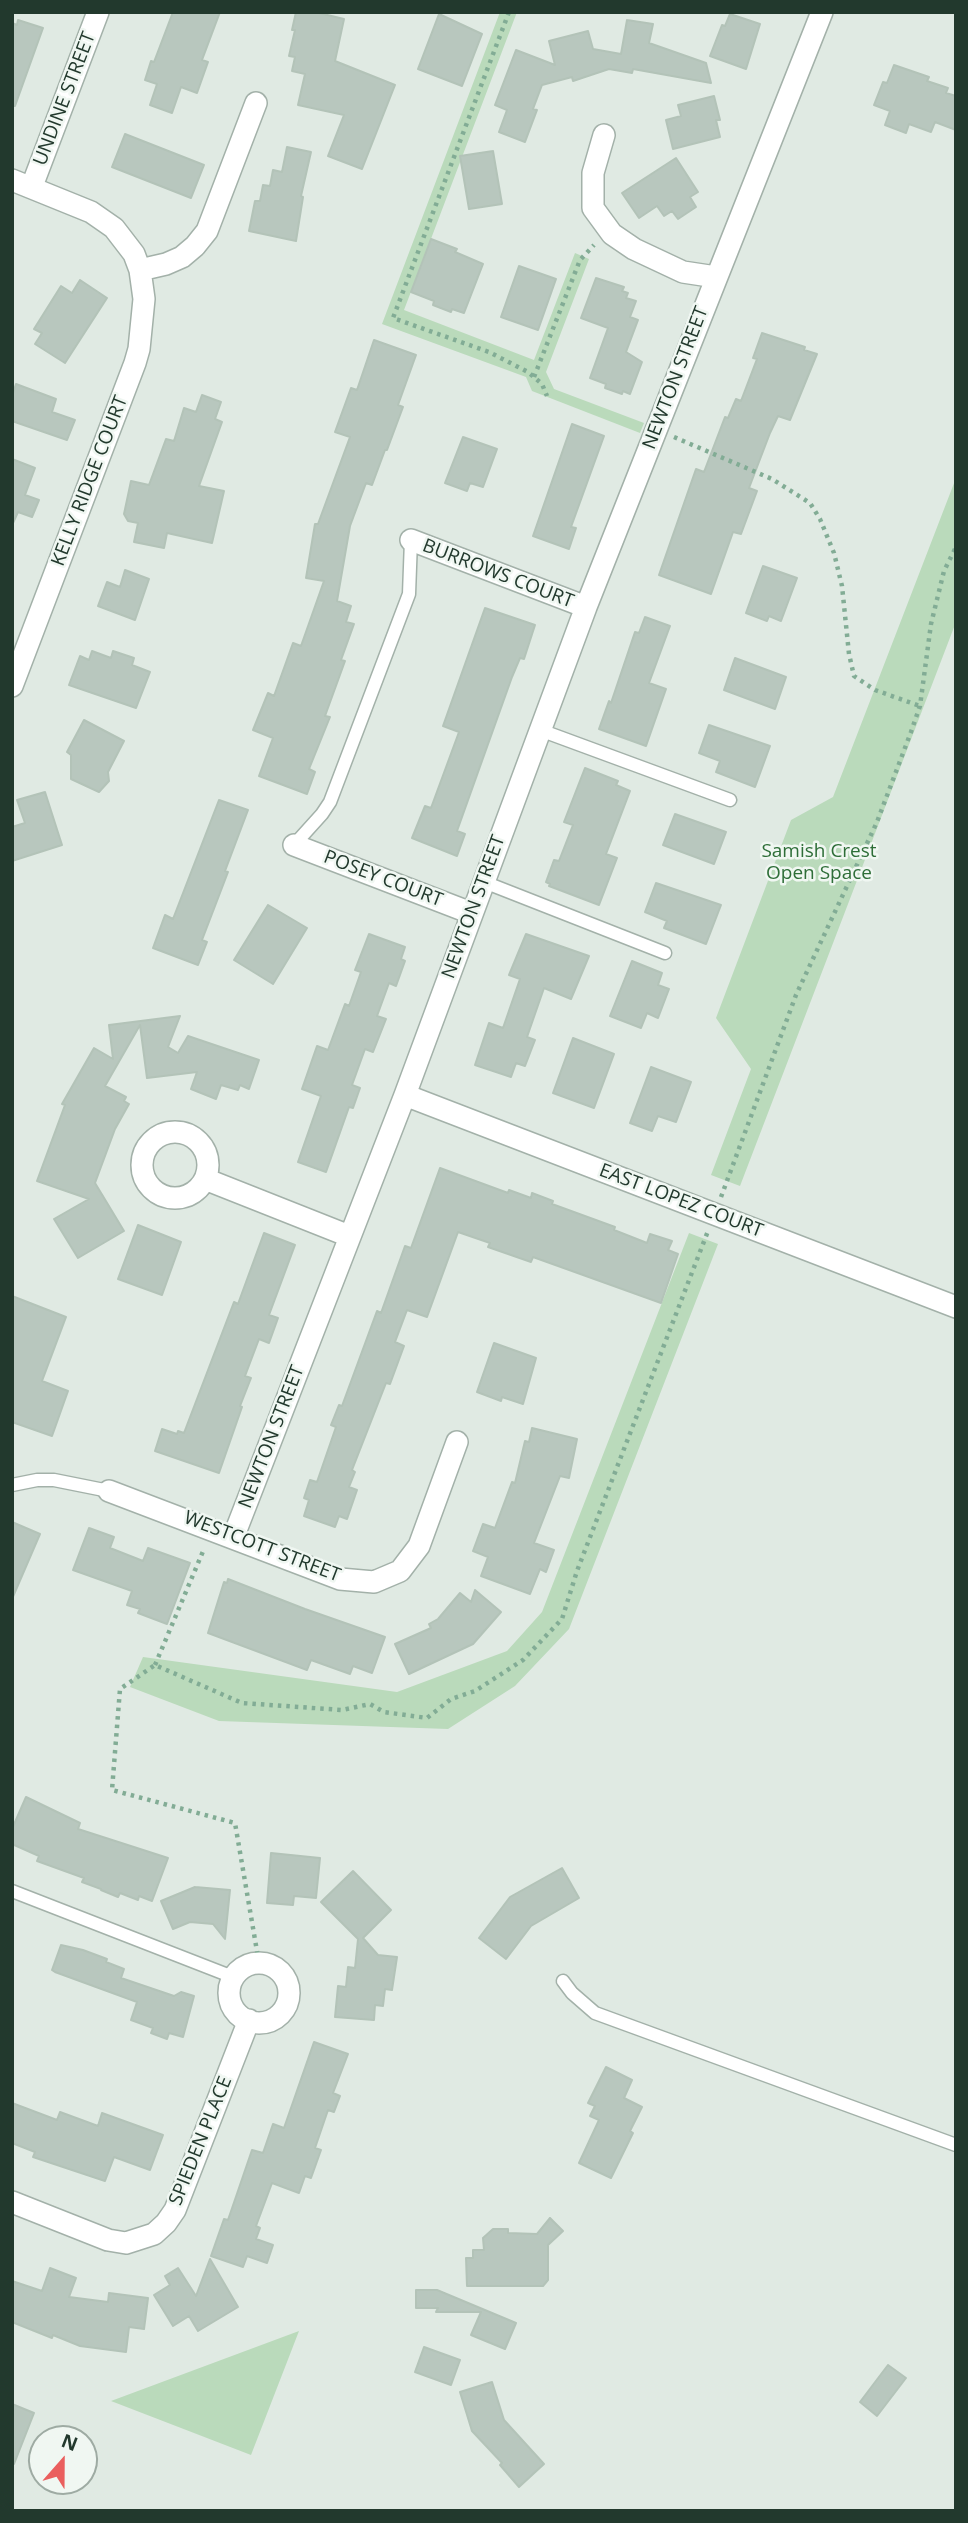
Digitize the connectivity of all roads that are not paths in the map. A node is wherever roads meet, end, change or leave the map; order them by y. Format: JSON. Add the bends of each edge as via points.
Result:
{"nodes":[{"id":1,"x":98,"y":12,"type":"edge"},
{"id":2,"x":821,"y":12,"type":"edge"},
{"id":3,"x":256,"y":103,"type":"dead end"},
{"id":4,"x":604,"y":135,"type":"dead end"},
{"id":5,"x":22,"y":183,"type":"edge"},
{"id":6,"x":140,"y":271,"type":"junction"},
{"id":7,"x":716,"y":277,"type":"junction"},
{"id":8,"x":411,"y":540,"type":"joint"},
{"id":9,"x":586,"y":607,"type":"junction"},
{"id":10,"x":12,"y":686,"type":"edge"},
{"id":11,"x":540,"y":730,"type":"junction"},
{"id":12,"x":730,"y":800,"type":"dead end"},
{"id":13,"x":294,"y":845,"type":"joint"},
{"id":14,"x":484,"y":882,"type":"junction"},
{"id":15,"x":471,"y":913,"type":"junction"},
{"id":16,"x":665,"y":953,"type":"dead end"},
{"id":17,"x":405,"y":1095,"type":"junction"},
{"id":18,"x":205,"y":1179,"type":"dead end"},
{"id":19,"x":349,"y":1236,"type":"junction"},
{"id":20,"x":956,"y":1307,"type":"edge"},
{"id":21,"x":457,"y":1442,"type":"dead end"},
{"id":22,"x":12,"y":1485,"type":"edge"},
{"id":23,"x":109,"y":1491,"type":"joint"},
{"id":24,"x":233,"y":1538,"type":"junction"},
{"id":25,"x":12,"y":1891,"type":"edge"},
{"id":26,"x":233,"y":1977,"type":"junction"},
{"id":27,"x":563,"y":1981,"type":"dead end"},
{"id":28,"x":249,"y":2020,"type":"junction"},
{"id":29,"x":956,"y":2145,"type":"edge"},
{"id":30,"x":12,"y":2202,"type":"edge"}],
"edges":[{"from":1,"to":5,"type":"street","name":"UNDINE STREET"},
{"from":2,"to":7,"type":"street","name":"NEWTON STREET"},
{"from":3,"to":6,"type":"street","via":[[207,231],[182,257]]},
{"from":4,"to":7,"type":"street","via":[[593,173],[593,208],[612,234],[684,272]]},
{"from":5,"to":6,"type":"street","via":[[92,212],[114,228],[134,254]]},
{"from":6,"to":10,"type":"street","name":"KELLY RIDGE COURT","via":[[143,312],[135,363]]},
{"from":7,"to":9,"type":"street","name":"NEWTON STREET"},
{"from":8,"to":9,"type":"street","name":"BURROWS COURT"},
{"from":8,"to":13,"type":"lane","via":[[409,594],[330,802]]},
{"from":9,"to":11,"type":"street","name":"NEWTON STREET"},
{"from":11,"to":12,"type":"lane"},
{"from":11,"to":14,"type":"street","name":"NEWTON STREET"},
{"from":13,"to":15,"type":"street","name":"POSEY COURT"},
{"from":14,"to":15,"type":"street","name":"NEWTON STREET"},
{"from":14,"to":16,"type":"lane"},
{"from":15,"to":17,"type":"street","name":"NEWTON STREET"},
{"from":17,"to":19,"type":"street","name":"NEWTON STREET"},
{"from":17,"to":20,"type":"street","name":"EAST LOPEZ COURT"},
{"from":18,"to":19,"type":"street"},
{"from":19,"to":24,"type":"street","name":"NEWTON STREET"},
{"from":21,"to":24,"type":"street","name":"WESTCOTT STREET","via":[[419,1546],[400,1571],[374,1582],[341,1579]]},
{"from":22,"to":23,"type":"lane","via":[[54,1480]]},
{"from":23,"to":24,"type":"street","name":"WESTCOTT STREET"},
{"from":25,"to":26,"type":"lane"},
{"from":26,"to":28,"type":"street","via":[[232,2005]]},
{"from":26,"to":28,"type":"street","via":[[247,1965],[259,1963],[280,1971],[287,1980],[290,1992],[281,2013],[260,2023]]},
{"from":27,"to":29,"type":"lane","via":[[595,2013]]},
{"from":28,"to":30,"type":"street","name":"SPIEDEN PLACE","via":[[175,2210],[154,2234],[126,2244],[108,2240]]}]}
